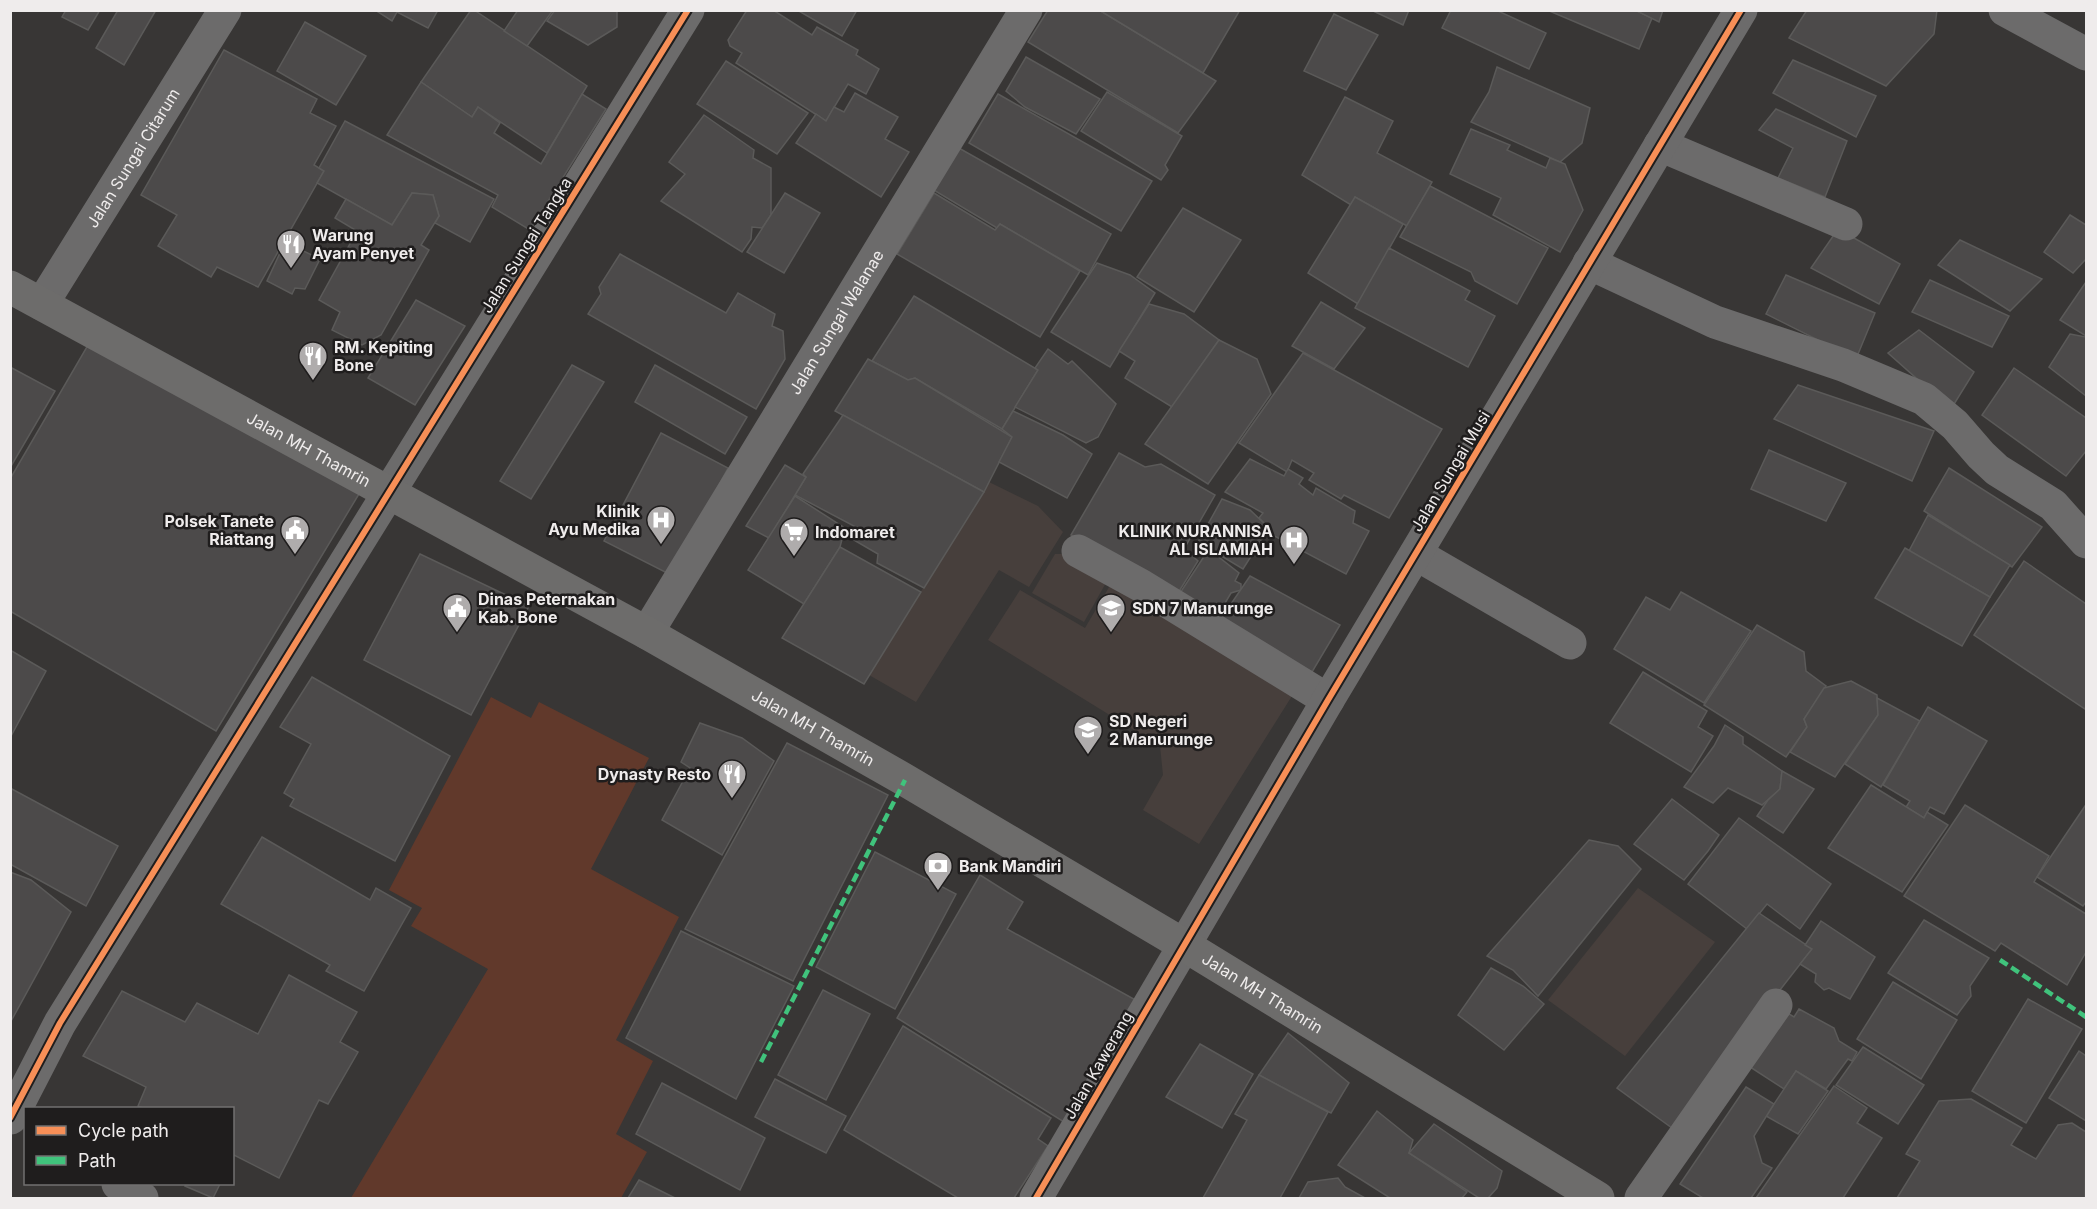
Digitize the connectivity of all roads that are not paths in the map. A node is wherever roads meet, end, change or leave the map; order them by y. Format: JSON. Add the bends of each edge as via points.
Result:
{"nodes":[{"id":1,"x":225,"y":10,"type":"edge"},
{"id":2,"x":688,"y":10,"type":"edge"},
{"id":3,"x":1026,"y":10,"type":"edge"},
{"id":4,"x":1741,"y":10,"type":"edge"},
{"id":5,"x":2005,"y":10,"type":"edge"},
{"id":6,"x":2086,"y":54,"type":"edge"},
{"id":7,"x":1660,"y":145,"type":"junction"},
{"id":8,"x":1846,"y":225,"type":"dead end"},
{"id":9,"x":1589,"y":263,"type":"junction"},
{"id":10,"x":10,"y":288,"type":"edge"},
{"id":11,"x":42,"y":304,"type":"junction"},
{"id":12,"x":387,"y":493,"type":"junction"},
{"id":13,"x":2086,"y":542,"type":"edge"},
{"id":14,"x":1078,"y":551,"type":"dead end"},
{"id":15,"x":1416,"y":554,"type":"junction"},
{"id":16,"x":647,"y":633,"type":"junction"},
{"id":17,"x":1570,"y":643,"type":"dead end"},
{"id":18,"x":1328,"y":700,"type":"junction"},
{"id":19,"x":1184,"y":945,"type":"junction"},
{"id":20,"x":1776,"y":1005,"type":"dead end"},
{"id":21,"x":11,"y":1118,"type":"edge"},
{"id":22,"x":120,"y":1185,"type":"edge"},
{"id":23,"x":142,"y":1198,"type":"edge"},
{"id":24,"x":1036,"y":1198,"type":"edge"},
{"id":25,"x":1598,"y":1198,"type":"edge"},
{"id":26,"x":1641,"y":1198,"type":"edge"}],
"edges":[{"from":1,"to":11,"type":"street","name":"Jalan Sungai Citarum"},
{"from":2,"to":12,"type":"street","name":"Jalan Sungai Tangka"},
{"from":3,"to":16,"type":"street","name":"Jalan Sungai Walanae"},
{"from":4,"to":7,"type":"street","name":"Jalan Sungai Musi"},
{"from":5,"to":6,"type":"street"},
{"from":7,"to":8,"type":"street"},
{"from":7,"to":9,"type":"street","name":"Jalan Sungai Musi"},
{"from":9,"to":13,"type":"street","via":[[1715,322],[1843,365],[1924,399],[1997,470],[2053,505]]},
{"from":9,"to":15,"type":"street","name":"Jalan Sungai Musi"},
{"from":10,"to":11,"type":"main road","name":"Jalan MH Thamrin"},
{"from":11,"to":12,"type":"main road","name":"Jalan MH Thamrin"},
{"from":12,"to":16,"type":"main road","name":"Jalan MH Thamrin"},
{"from":12,"to":21,"type":"street","name":"Jalan Sungai Tangka","via":[[60,1023]]},
{"from":14,"to":18,"type":"street"},
{"from":15,"to":17,"type":"street"},
{"from":15,"to":18,"type":"street","name":"Jalan Sungai Musi"},
{"from":16,"to":19,"type":"main road","name":"Jalan MH Thamrin"},
{"from":18,"to":19,"type":"street","name":"Jalan Sungai Musi"},
{"from":19,"to":24,"type":"street","name":"Jalan Kawerang"},
{"from":19,"to":25,"type":"main road","name":"Jalan MH Thamrin"},
{"from":20,"to":26,"type":"street"},
{"from":22,"to":23,"type":"street"}]}
